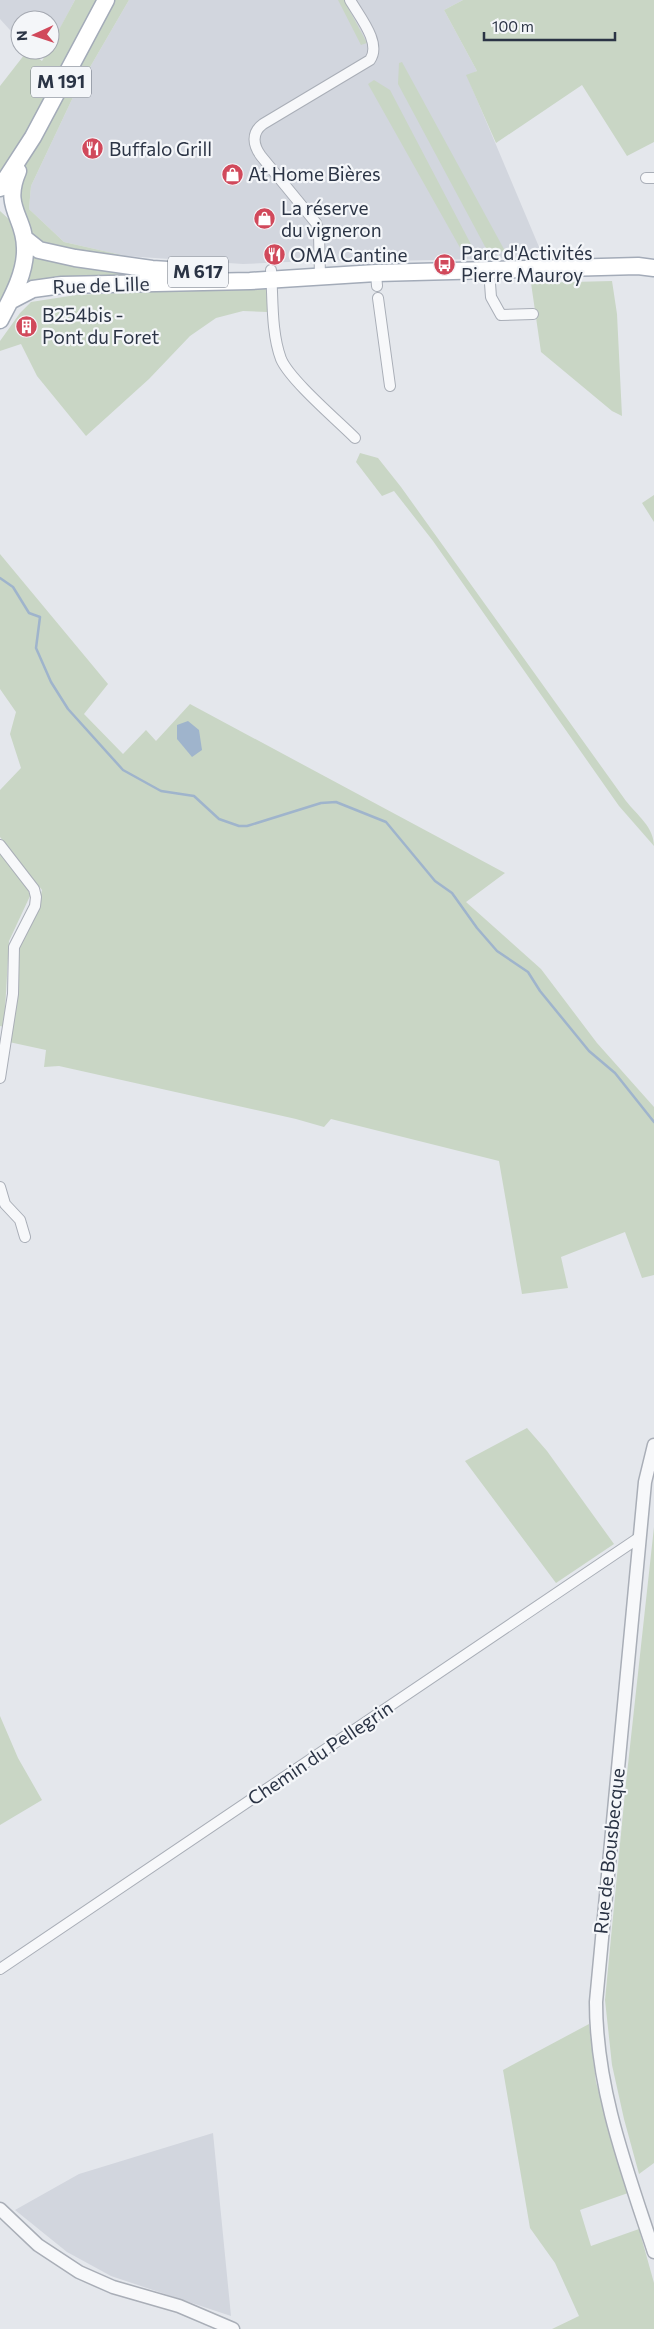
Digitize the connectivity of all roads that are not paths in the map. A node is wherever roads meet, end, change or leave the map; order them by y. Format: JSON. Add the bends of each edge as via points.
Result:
{"nodes":[{"id":1,"x":106,"y":0,"type":"edge"},
{"id":2,"x":350,"y":0,"type":"edge"},
{"id":3,"x":33,"y":137,"type":"junction"},
{"id":4,"x":0,"y":188,"type":"edge"},
{"id":5,"x":0,"y":205,"type":"edge"},
{"id":6,"x":17,"y":219,"type":"junction"},
{"id":7,"x":24,"y":238,"type":"junction"},
{"id":8,"x":649,"y":265,"type":"edge"},
{"id":9,"x":489,"y":270,"type":"junction"},
{"id":10,"x":320,"y":272,"type":"junction"},
{"id":11,"x":271,"y":275,"type":"junction"},
{"id":12,"x":378,"y":298,"type":"dead end"},
{"id":13,"x":10,"y":301,"type":"junction"},
{"id":14,"x":533,"y":314,"type":"dead end"},
{"id":15,"x":0,"y":320,"type":"edge"},
{"id":16,"x":390,"y":386,"type":"dead end"},
{"id":17,"x":355,"y":438,"type":"dead end"},
{"id":18,"x":0,"y":844,"type":"edge"},
{"id":19,"x":0,"y":1078,"type":"edge"},
{"id":20,"x":0,"y":1187,"type":"edge"},
{"id":21,"x":25,"y":1237,"type":"dead end"},
{"id":22,"x":654,"y":1445,"type":"edge"},
{"id":23,"x":640,"y":1537,"type":"junction"},
{"id":24,"x":0,"y":1969,"type":"edge"},
{"id":25,"x":0,"y":2209,"type":"edge"},
{"id":26,"x":654,"y":2252,"type":"edge"},
{"id":27,"x":233,"y":2329,"type":"edge"}],
"edges":[{"from":1,"to":3,"type":"main road","number":"M 191"},
{"from":2,"to":10,"type":"street","via":[[372,41],[372,56],[366,64],[263,124],[254,136],[257,150],[316,223]]},
{"from":3,"to":4,"type":"main road","number":"M 191"},
{"from":3,"to":6,"type":"main road","number":"M 191","via":[[13,184],[12,203]]},
{"from":5,"to":6,"type":"main road"},
{"from":6,"to":7,"type":"main road"},
{"from":7,"to":11,"type":"main road","name":"Rue de Lille","number":"M 617","via":[[45,252],[128,266]]},
{"from":7,"to":13,"type":"main road","via":[[24,260]]},
{"from":8,"to":9,"type":"main road","name":"Rue de Lille","number":"M 617"},
{"from":9,"to":10,"type":"main road","name":"Rue de Lille","number":"M 617","via":[[377,280],[349,268]]},
{"from":9,"to":14,"type":"street","via":[[491,297],[501,315]]},
{"from":10,"to":11,"type":"main road","name":"Rue de Lille","number":"M 617"},
{"from":11,"to":13,"type":"main road","name":"Rue de Lille","number":"M 617","via":[[54,285],[27,291]]},
{"from":11,"to":17,"type":"street","via":[[276,340],[283,363]]},
{"from":12,"to":16,"type":"street"},
{"from":13,"to":15,"type":"main road"},
{"from":18,"to":19,"type":"street","via":[[34,889],[36,897],[35,906],[14,947],[13,994]]},
{"from":20,"to":21,"type":"street","via":[[5,1204],[20,1220]]},
{"from":22,"to":23,"type":"street","name":"Rue de Bousbecque","via":[[646,1477]]},
{"from":23,"to":24,"type":"street","name":"Chemin du Pellegrin"},
{"from":23,"to":26,"type":"street","name":"Rue de Bousbecque","via":[[596,2013],[605,2093]]},
{"from":25,"to":27,"type":"street","via":[[42,2248],[79,2272],[113,2287],[180,2306]]}]}
